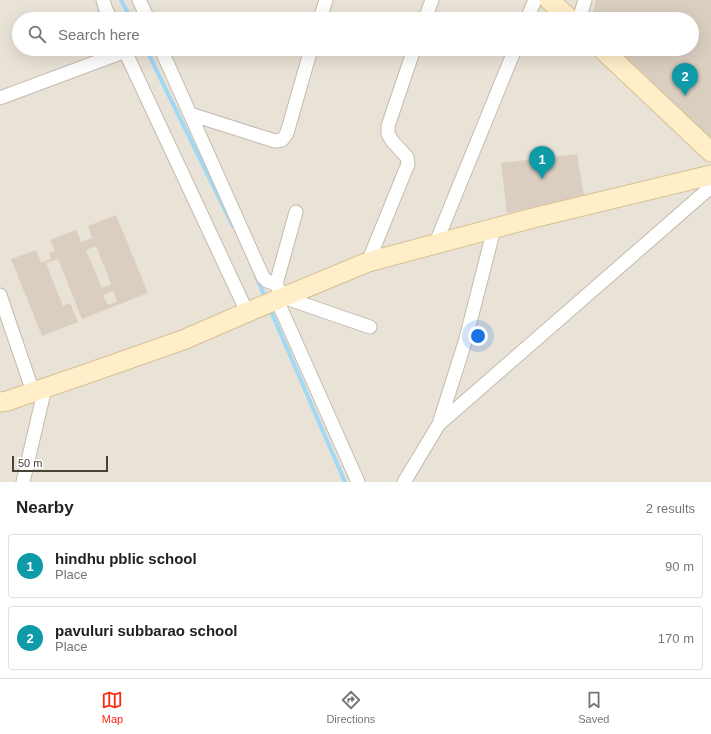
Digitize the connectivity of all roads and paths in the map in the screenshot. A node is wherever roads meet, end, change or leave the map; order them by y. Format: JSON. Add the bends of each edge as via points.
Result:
{"nodes":[{"id":1,"x":104,"y":0,"type":"edge"},
{"id":2,"x":139,"y":0,"type":"edge"},
{"id":3,"x":326,"y":0,"type":"edge"},
{"id":4,"x":432,"y":0,"type":"edge"},
{"id":5,"x":535,"y":0,"type":"edge"},
{"id":6,"x":550,"y":0,"type":"edge"},
{"id":7,"x":585,"y":0,"type":"edge"},
{"id":8,"x":107,"y":12,"type":"edge"},
{"id":9,"x":145,"y":12,"type":"edge"},
{"id":10,"x":322,"y":12,"type":"edge"},
{"id":11,"x":428,"y":12,"type":"edge"},
{"id":12,"x":530,"y":12,"type":"edge"},
{"id":13,"x":563,"y":12,"type":"edge"},
{"id":14,"x":581,"y":12,"type":"edge"},
{"id":15,"x":109,"y":56,"type":"edge"},
{"id":16,"x":128,"y":56,"type":"edge"},
{"id":17,"x":164,"y":56,"type":"edge"},
{"id":18,"x":309,"y":56,"type":"edge"},
{"id":19,"x":412,"y":56,"type":"edge"},
{"id":20,"x":512,"y":56,"type":"edge"},
{"id":21,"x":609,"y":56,"type":"edge"},
{"id":22,"x":0,"y":98,"type":"edge"},
{"id":23,"x":190,"y":114,"type":"junction"},
{"id":24,"x":711,"y":152,"type":"edge"},
{"id":25,"x":711,"y":175,"type":"edge"},
{"id":26,"x":711,"y":187,"type":"edge"},
{"id":27,"x":296,"y":212,"type":"dead end"},
{"id":28,"x":494,"y":229,"type":"junction"},
{"id":29,"x":435,"y":244,"type":"junction"},
{"id":30,"x":368,"y":262,"type":"junction"},
{"id":31,"x":0,"y":295,"type":"edge"},
{"id":32,"x":278,"y":296,"type":"junction"},
{"id":33,"x":249,"y":311,"type":"junction"},
{"id":34,"x":370,"y":327,"type":"dead end"},
{"id":35,"x":39,"y":390,"type":"junction"},
{"id":36,"x":0,"y":402,"type":"edge"},
{"id":37,"x":438,"y":424,"type":"junction"},
{"id":38,"x":23,"y":482,"type":"edge"},
{"id":39,"x":358,"y":482,"type":"edge"},
{"id":40,"x":404,"y":482,"type":"edge"}],
"edges":[{"from":1,"to":8,"type":"street"},
{"from":2,"to":9,"type":"street"},
{"from":3,"to":10,"type":"street"},
{"from":4,"to":11,"type":"street"},
{"from":5,"to":12,"type":"street"},
{"from":6,"to":13,"type":"main road"},
{"from":7,"to":14,"type":"street"},
{"from":15,"to":22,"type":"street"},
{"from":16,"to":33,"type":"street"},
{"from":17,"to":23,"type":"street"},
{"from":18,"to":23,"type":"street","via":[[287,133],[282,140],[275,141]]},
{"from":19,"to":30,"type":"street","via":[[388,126],[392,142],[407,157],[408,164]]},
{"from":20,"to":29,"type":"street"},
{"from":21,"to":24,"type":"main road"},
{"from":23,"to":32,"type":"street","via":[[263,278]]},
{"from":25,"to":28,"type":"main road"},
{"from":26,"to":37,"type":"street"},
{"from":27,"to":32,"type":"street"},
{"from":28,"to":29,"type":"main road"},
{"from":28,"to":37,"type":"street","via":[[465,342]]},
{"from":29,"to":30,"type":"main road"},
{"from":30,"to":32,"type":"main road"},
{"from":31,"to":35,"type":"street"},
{"from":32,"to":33,"type":"main road"},
{"from":32,"to":34,"type":"street"},
{"from":32,"to":39,"type":"street"},
{"from":33,"to":35,"type":"main road","via":[[183,340]]},
{"from":35,"to":36,"type":"main road"},
{"from":35,"to":38,"type":"street"},
{"from":37,"to":40,"type":"street"}]}
